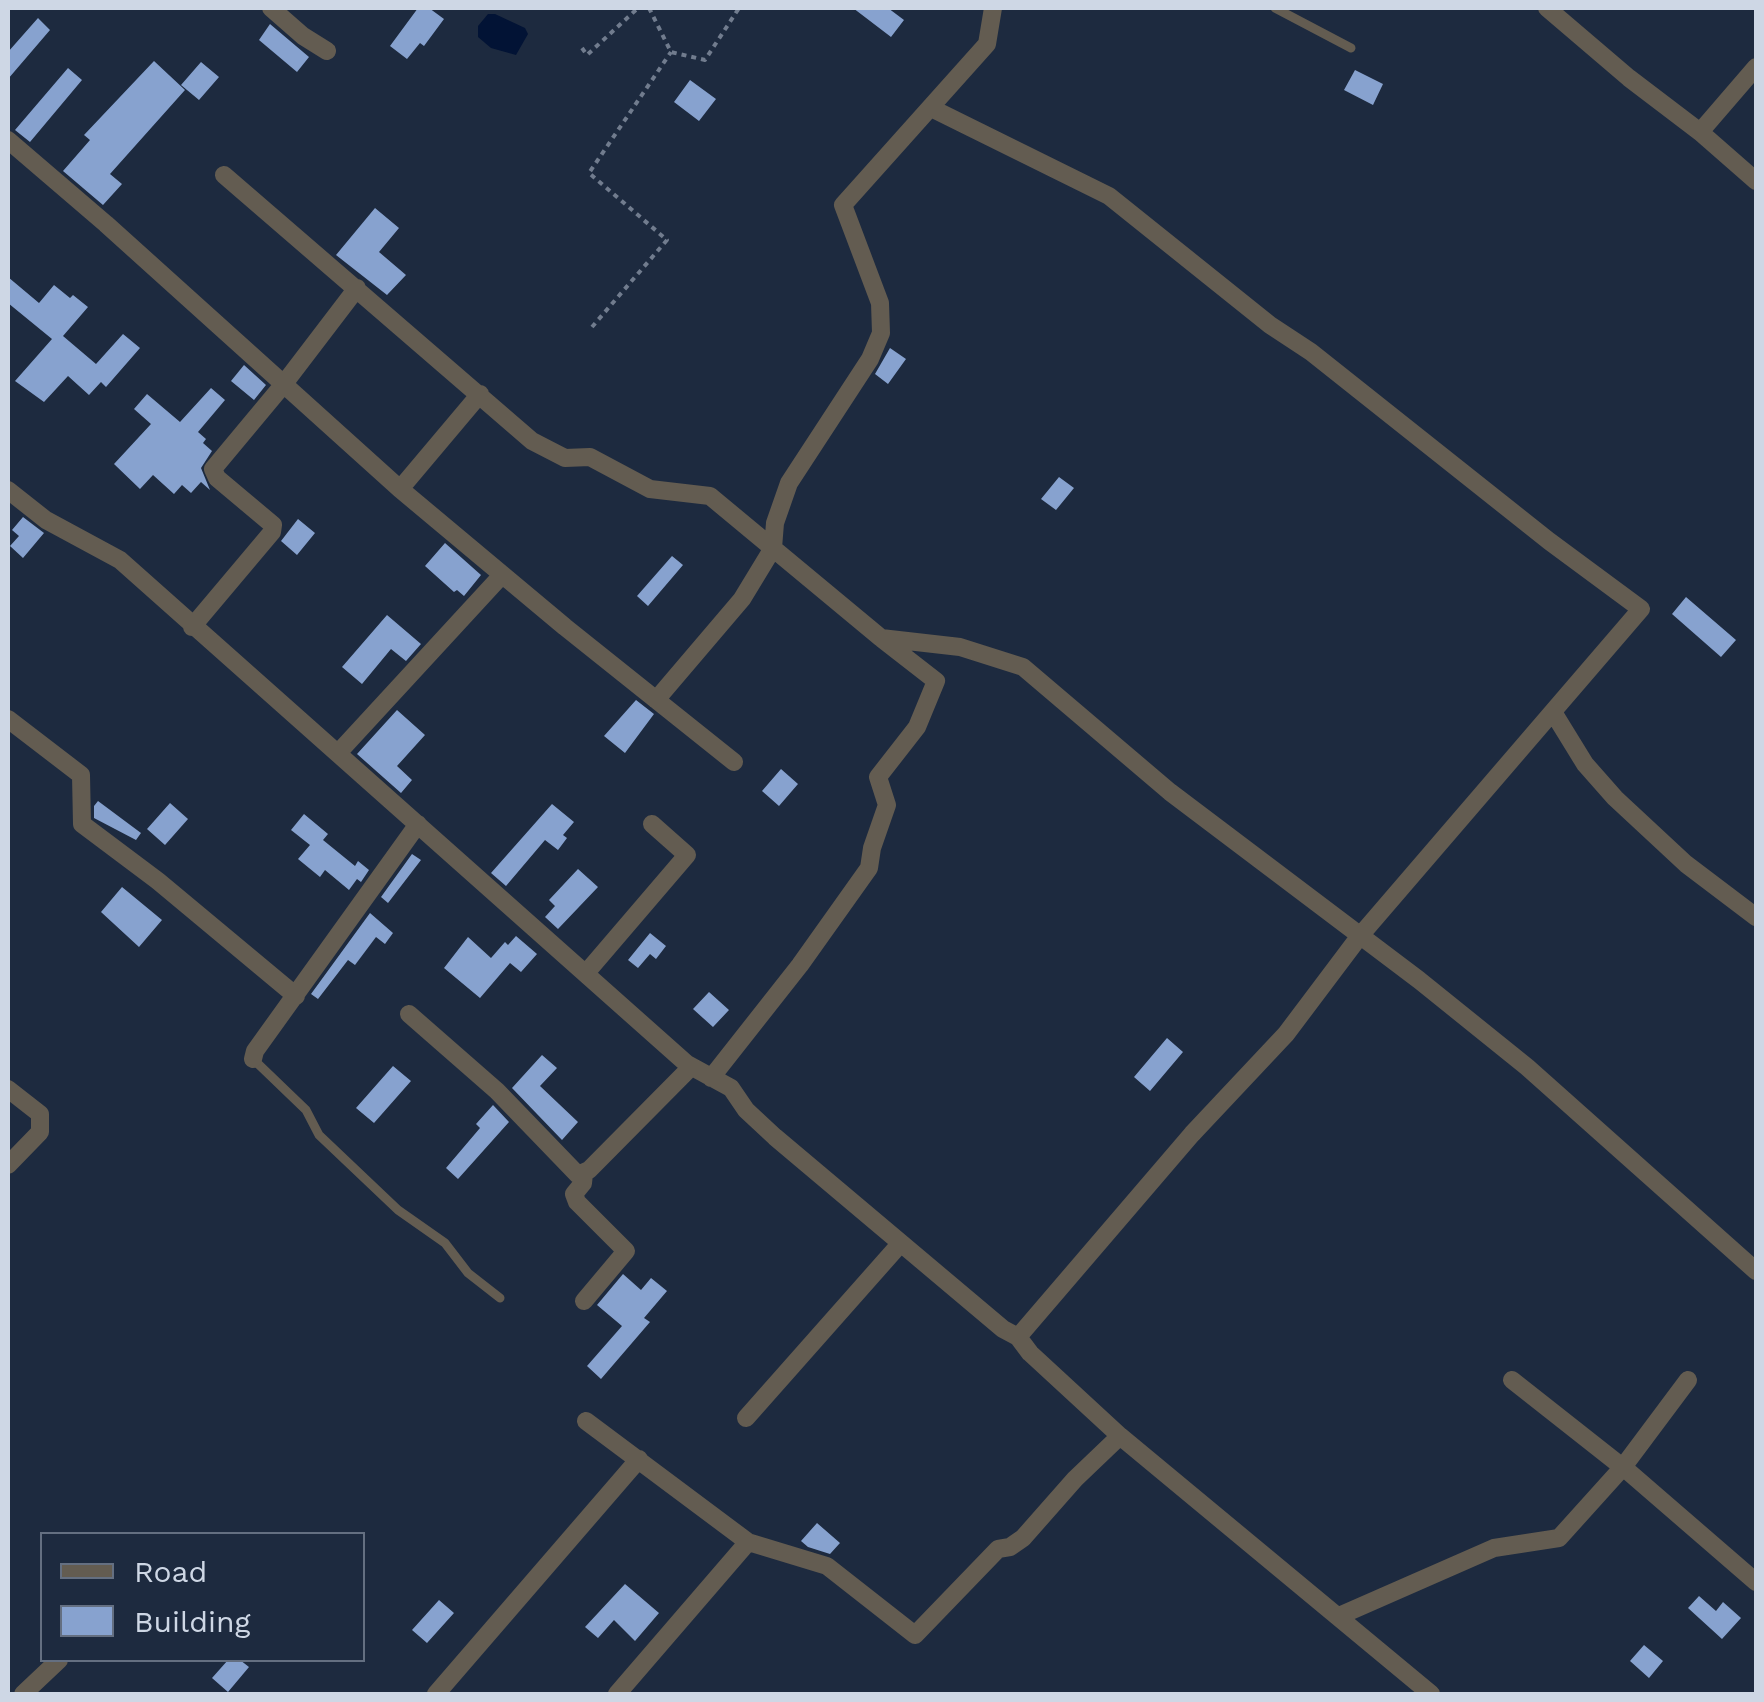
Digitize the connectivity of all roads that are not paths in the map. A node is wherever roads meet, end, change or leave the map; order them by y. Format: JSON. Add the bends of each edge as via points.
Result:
{"nodes":[{"id":1,"x":271,"y":8,"type":"edge"},
{"id":2,"x":993,"y":8,"type":"edge"},
{"id":3,"x":1275,"y":8,"type":"edge"},
{"id":4,"x":1548,"y":8,"type":"edge"},
{"id":5,"x":1351,"y":48,"type":"dead end"},
{"id":6,"x":328,"y":51,"type":"dead end"},
{"id":7,"x":1756,"y":68,"type":"edge"},
{"id":8,"x":930,"y":108,"type":"junction"},
{"id":9,"x":1700,"y":132,"type":"junction"},
{"id":10,"x":8,"y":140,"type":"edge"},
{"id":11,"x":224,"y":176,"type":"dead end"},
{"id":12,"x":1756,"y":181,"type":"edge"},
{"id":13,"x":357,"y":288,"type":"junction"},
{"id":14,"x":283,"y":385,"type":"junction"},
{"id":15,"x":480,"y":394,"type":"junction"},
{"id":16,"x":400,"y":489,"type":"junction"},
{"id":17,"x":8,"y":490,"type":"edge"},
{"id":18,"x":773,"y":548,"type":"junction"},
{"id":19,"x":502,"y":575,"type":"junction"},
{"id":20,"x":192,"y":626,"type":"junction"},
{"id":21,"x":881,"y":638,"type":"junction"},
{"id":22,"x":656,"y":700,"type":"junction"},
{"id":23,"x":1553,"y":712,"type":"junction"},
{"id":24,"x":8,"y":719,"type":"edge"},
{"id":25,"x":338,"y":754,"type":"junction"},
{"id":26,"x":734,"y":762,"type":"dead end"},
{"id":27,"x":418,"y":824,"type":"junction"},
{"id":28,"x":652,"y":824,"type":"dead end"},
{"id":29,"x":1756,"y":917,"type":"edge"},
{"id":30,"x":1359,"y":937,"type":"junction"},
{"id":31,"x":586,"y":973,"type":"junction"},
{"id":32,"x":296,"y":996,"type":"junction"},
{"id":33,"x":410,"y":1014,"type":"dead end"},
{"id":34,"x":254,"y":1058,"type":"joint"},
{"id":35,"x":691,"y":1067,"type":"junction"},
{"id":36,"x":711,"y":1078,"type":"junction"},
{"id":37,"x":8,"y":1089,"type":"edge"},
{"id":38,"x":8,"y":1166,"type":"edge"},
{"id":39,"x":584,"y":1173,"type":"junction"},
{"id":40,"x":900,"y":1244,"type":"junction"},
{"id":41,"x":1756,"y":1271,"type":"edge"},
{"id":42,"x":500,"y":1298,"type":"dead end"},
{"id":43,"x":584,"y":1301,"type":"dead end"},
{"id":44,"x":1018,"y":1337,"type":"junction"},
{"id":45,"x":1512,"y":1380,"type":"dead end"},
{"id":46,"x":1688,"y":1380,"type":"dead end"},
{"id":47,"x":746,"y":1418,"type":"dead end"},
{"id":48,"x":586,"y":1421,"type":"dead end"},
{"id":49,"x":1120,"y":1436,"type":"junction"},
{"id":50,"x":639,"y":1459,"type":"junction"},
{"id":51,"x":1623,"y":1468,"type":"junction"},
{"id":52,"x":748,"y":1542,"type":"junction"},
{"id":53,"x":1756,"y":1582,"type":"edge"},
{"id":54,"x":1339,"y":1616,"type":"junction"},
{"id":55,"x":57,"y":1662,"type":"edge"},
{"id":56,"x":23,"y":1694,"type":"edge"},
{"id":57,"x":436,"y":1694,"type":"edge"},
{"id":58,"x":617,"y":1694,"type":"edge"},
{"id":59,"x":1431,"y":1694,"type":"edge"}],
"edges":[{"from":1,"to":6,"type":"street"},
{"from":2,"to":8,"type":"street","via":[[987,44]]},
{"from":3,"to":5,"type":"lane"},
{"from":4,"to":9,"type":"street"},
{"from":7,"to":9,"type":"street"},
{"from":8,"to":18,"type":"street","via":[[843,205],[880,304],[881,333],[789,483]]},
{"from":8,"to":23,"type":"street","via":[[1109,196],[1642,609]]},
{"from":9,"to":12,"type":"street"},
{"from":10,"to":14,"type":"street"},
{"from":11,"to":13,"type":"street"},
{"from":13,"to":14,"type":"street"},
{"from":13,"to":15,"type":"street"},
{"from":14,"to":16,"type":"street"},
{"from":14,"to":20,"type":"street","via":[[213,469],[272,532]]},
{"from":15,"to":16,"type":"street"},
{"from":15,"to":18,"type":"street","via":[[532,441],[564,458],[590,457],[650,489],[710,496]]},
{"from":16,"to":19,"type":"street"},
{"from":17,"to":20,"type":"street","via":[[46,520],[120,560]]},
{"from":18,"to":21,"type":"street"},
{"from":18,"to":22,"type":"street","via":[[742,600]]},
{"from":19,"to":22,"type":"street"},
{"from":19,"to":25,"type":"street"},
{"from":20,"to":25,"type":"street"},
{"from":21,"to":30,"type":"street","via":[[960,647],[1023,666],[1170,792]]},
{"from":21,"to":36,"type":"street","via":[[936,681],[917,727],[878,777],[887,805],[869,868]]},
{"from":22,"to":26,"type":"street"},
{"from":23,"to":29,"type":"street","via":[[1615,798]]},
{"from":23,"to":30,"type":"street"},
{"from":24,"to":32,"type":"street","via":[[81,775],[82,824]]},
{"from":25,"to":27,"type":"street"},
{"from":27,"to":31,"type":"street"},
{"from":27,"to":32,"type":"street"},
{"from":28,"to":31,"type":"street","via":[[687,855]]},
{"from":30,"to":41,"type":"street","via":[[1528,1066]]},
{"from":30,"to":44,"type":"street","via":[[1286,1034]]},
{"from":31,"to":35,"type":"street"},
{"from":32,"to":34,"type":"street"},
{"from":33,"to":39,"type":"street","via":[[578,1175]]},
{"from":34,"to":42,"type":"lane","via":[[306,1110],[319,1135]]},
{"from":35,"to":36,"type":"street"},
{"from":35,"to":39,"type":"street"},
{"from":36,"to":40,"type":"street","via":[[730,1088],[775,1137]]},
{"from":37,"to":38,"type":"street","via":[[40,1114],[40,1132]]},
{"from":39,"to":43,"type":"street","via":[[577,1202],[626,1252]]},
{"from":40,"to":44,"type":"street"},
{"from":40,"to":47,"type":"street"},
{"from":44,"to":49,"type":"street"},
{"from":45,"to":51,"type":"street"},
{"from":46,"to":51,"type":"street"},
{"from":48,"to":50,"type":"street"},
{"from":49,"to":52,"type":"street","via":[[1023,1538],[998,1549],[915,1635],[827,1566]]},
{"from":49,"to":54,"type":"street"},
{"from":50,"to":52,"type":"street"},
{"from":50,"to":57,"type":"street"},
{"from":51,"to":53,"type":"street"},
{"from":51,"to":54,"type":"street","via":[[1559,1538],[1494,1548]]},
{"from":52,"to":58,"type":"street"},
{"from":54,"to":59,"type":"street"},
{"from":55,"to":56,"type":"street"}]}
